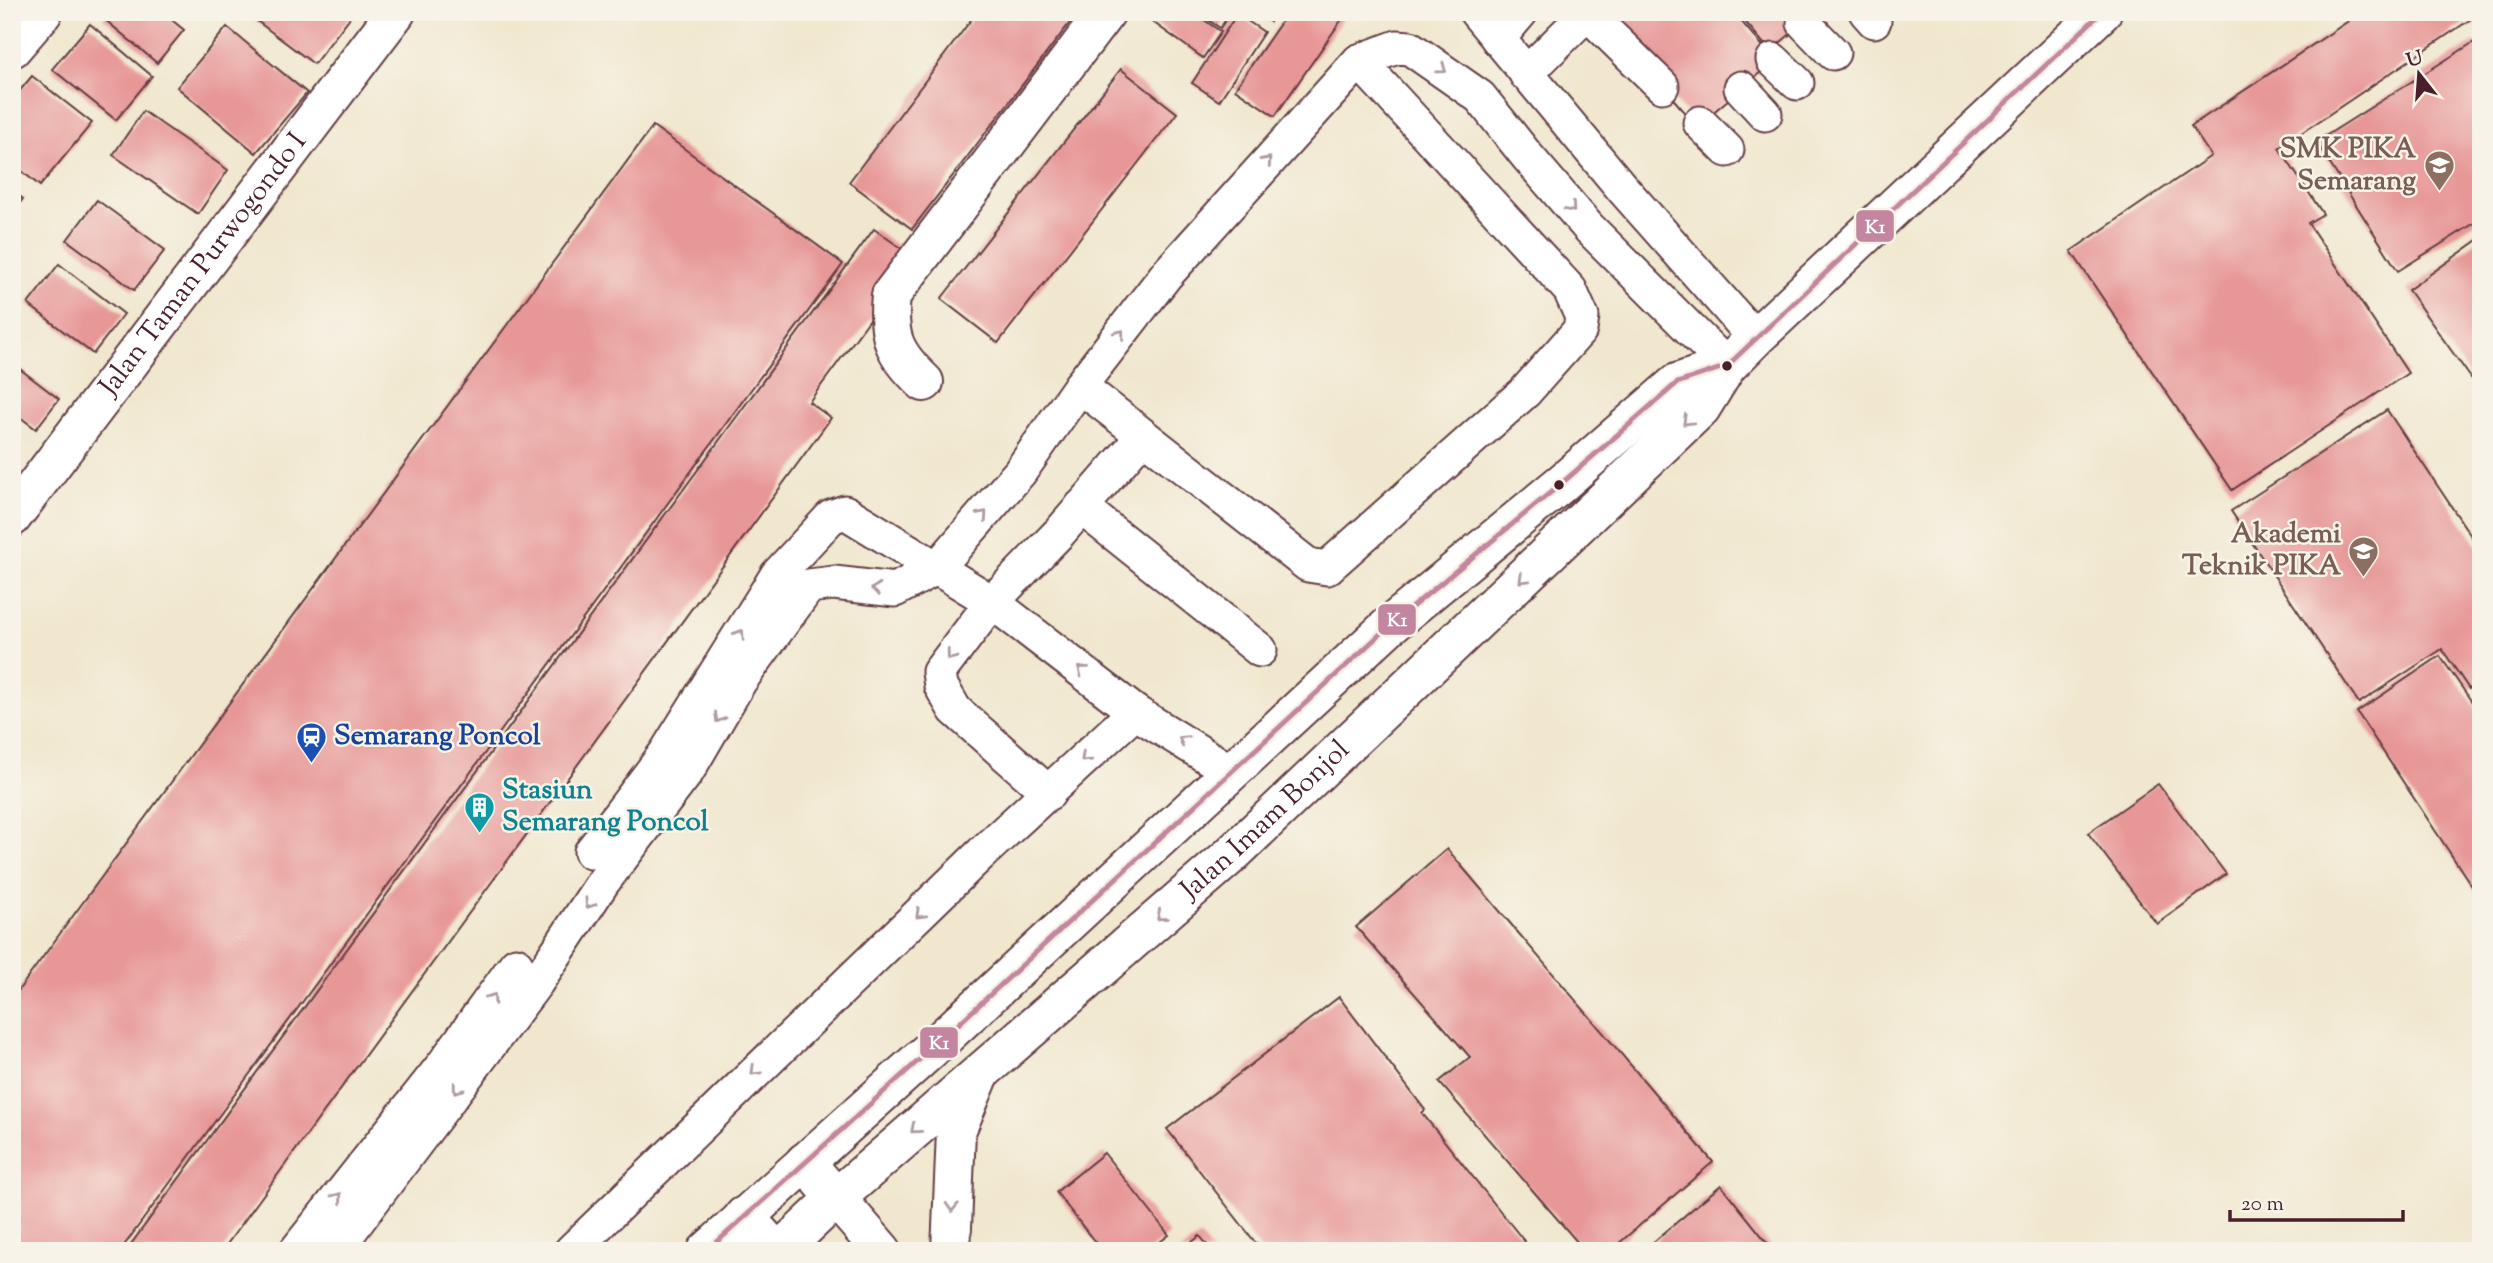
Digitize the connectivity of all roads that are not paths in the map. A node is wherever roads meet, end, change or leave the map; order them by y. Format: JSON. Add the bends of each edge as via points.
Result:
{"nodes":[{"id":1,"x":43,"y":12,"type":"edge"},
{"id":2,"x":396,"y":12,"type":"edge"},
{"id":3,"x":1106,"y":12,"type":"edge"},
{"id":4,"x":1476,"y":12,"type":"edge"},
{"id":5,"x":2102,"y":12,"type":"edge"},
{"id":6,"x":1587,"y":13,"type":"edge"},
{"id":7,"x":1507,"y":22,"type":"edge"},
{"id":8,"x":1804,"y":23,"type":"dead end"},
{"id":9,"x":12,"y":48,"type":"edge"},
{"id":10,"x":1832,"y":53,"type":"dead end"},
{"id":11,"x":1773,"y":60,"type":"dead end"},
{"id":12,"x":1359,"y":61,"type":"junction"},
{"id":13,"x":1533,"y":66,"type":"junction"},
{"id":14,"x":1797,"y":83,"type":"dead end"},
{"id":15,"x":1662,"y":86,"type":"dead end"},
{"id":16,"x":1741,"y":88,"type":"dead end"},
{"id":17,"x":1765,"y":114,"type":"dead end"},
{"id":18,"x":1700,"y":123,"type":"dead end"},
{"id":19,"x":1727,"y":150,"type":"dead end"},
{"id":20,"x":1763,"y":331,"type":"junction"},
{"id":21,"x":1727,"y":366,"type":"junction"},
{"id":22,"x":924,"y":382,"type":"dead end"},
{"id":23,"x":1080,"y":386,"type":"junction"},
{"id":24,"x":1143,"y":436,"type":"junction"},
{"id":25,"x":15,"y":506,"type":"edge"},
{"id":26,"x":1081,"y":507,"type":"junction"},
{"id":27,"x":938,"y":567,"type":"junction"},
{"id":28,"x":992,"y":602,"type":"junction"},
{"id":29,"x":1260,"y":650,"type":"dead end"},
{"id":30,"x":1135,"y":712,"type":"junction"},
{"id":31,"x":1230,"y":771,"type":"junction"},
{"id":32,"x":1049,"y":793,"type":"junction"},
{"id":33,"x":591,"y":852,"type":"dead end"},
{"id":34,"x":516,"y":964,"type":"dead end"},
{"id":35,"x":982,"y":1070,"type":"junction"},
{"id":36,"x":805,"y":1162,"type":"junction"},
{"id":37,"x":836,"y":1198,"type":"junction"},
{"id":38,"x":744,"y":1216,"type":"junction"},
{"id":39,"x":296,"y":1251,"type":"edge"},
{"id":40,"x":335,"y":1251,"type":"edge"},
{"id":41,"x":571,"y":1251,"type":"edge"},
{"id":42,"x":707,"y":1251,"type":"edge"},
{"id":43,"x":778,"y":1251,"type":"edge"},
{"id":44,"x":883,"y":1251,"type":"edge"},
{"id":45,"x":951,"y":1251,"type":"edge"}],
"edges":[{"from":1,"to":9,"type":"main road"},
{"from":2,"to":25,"type":"main road","name":"Jalan Taman Purwogondo I"},
{"from":3,"to":22,"type":"main road","via":[[891,295],[890,334],[899,353]]},
{"from":4,"to":7,"type":"lane"},
{"from":5,"to":20,"type":"main road","name":"Jalan Imam Bonjol"},
{"from":6,"to":13,"type":"lane"},
{"from":6,"to":15,"type":"lane"},
{"from":7,"to":13,"type":"lane"},
{"from":8,"to":10,"type":"lane"},
{"from":11,"to":14,"type":"lane"},
{"from":12,"to":21,"type":"lane","one_way":true,"via":[[1397,47],[1410,48],[1480,97],[1588,228]]},
{"from":23,"to":12,"type":"lane","one_way":true,"via":[[1166,275]]},
{"from":12,"to":24,"type":"lane","via":[[1570,290],[1582,317],[1580,330],[1525,392],[1327,568],[1308,565]]},
{"from":13,"to":20,"type":"lane","via":[[1622,188]]},
{"from":16,"to":17,"type":"lane"},
{"from":18,"to":19,"type":"lane"},
{"from":20,"to":21,"type":"main road","name":"Jalan Imam Bonjol"},
{"from":21,"to":31,"type":"main road","name":"Jalan Imam Bonjol","via":[[1677,383],[1389,626]]},
{"from":21,"to":35,"type":"main road","name":"Jalan Imam Bonjol","one_way":true,"via":[[1701,408],[1379,716],[1231,855]]},
{"from":23,"to":24,"type":"lane"},
{"from":27,"to":23,"type":"lane","one_way":true,"via":[[1020,472]]},
{"from":24,"to":26,"type":"lane"},
{"from":26,"to":28,"type":"lane"},
{"from":26,"to":29,"type":"lane"},
{"from":27,"to":28,"type":"lane"},
{"from":33,"to":27,"type":"lane","one_way":true,"via":[[665,754],[777,575],[831,517],[845,512]]},
{"from":27,"to":40,"type":"lane","one_way":true,"via":[[895,590],[834,583],[809,586],[740,681],[687,772]]},
{"from":30,"to":28,"type":"lane","one_way":true},
{"from":28,"to":32,"type":"lane","one_way":true,"via":[[939,672],[941,686],[955,710]]},
{"from":31,"to":30,"type":"lane","one_way":true},
{"from":30,"to":32,"type":"lane","one_way":true},
{"from":31,"to":36,"type":"main road","name":"Jalan Imam Bonjol"},
{"from":32,"to":41,"type":"lane","one_way":true},
{"from":39,"to":34,"type":"lane","one_way":true,"via":[[443,1065]]},
{"from":35,"to":37,"type":"main road","name":"Jalan Imam Bonjol","one_way":true},
{"from":35,"to":45,"type":"main road","one_way":true,"via":[[956,1131]]},
{"from":36,"to":37,"type":"main road"},
{"from":36,"to":38,"type":"main road","name":"Jalan Imam Bonjol"},
{"from":37,"to":43,"type":"main road","name":"Jalan Imam Bonjol"},
{"from":37,"to":44,"type":"main road"},
{"from":38,"to":42,"type":"main road","name":"Jalan Imam Bonjol"},
{"from":38,"to":43,"type":"main road"}]}
